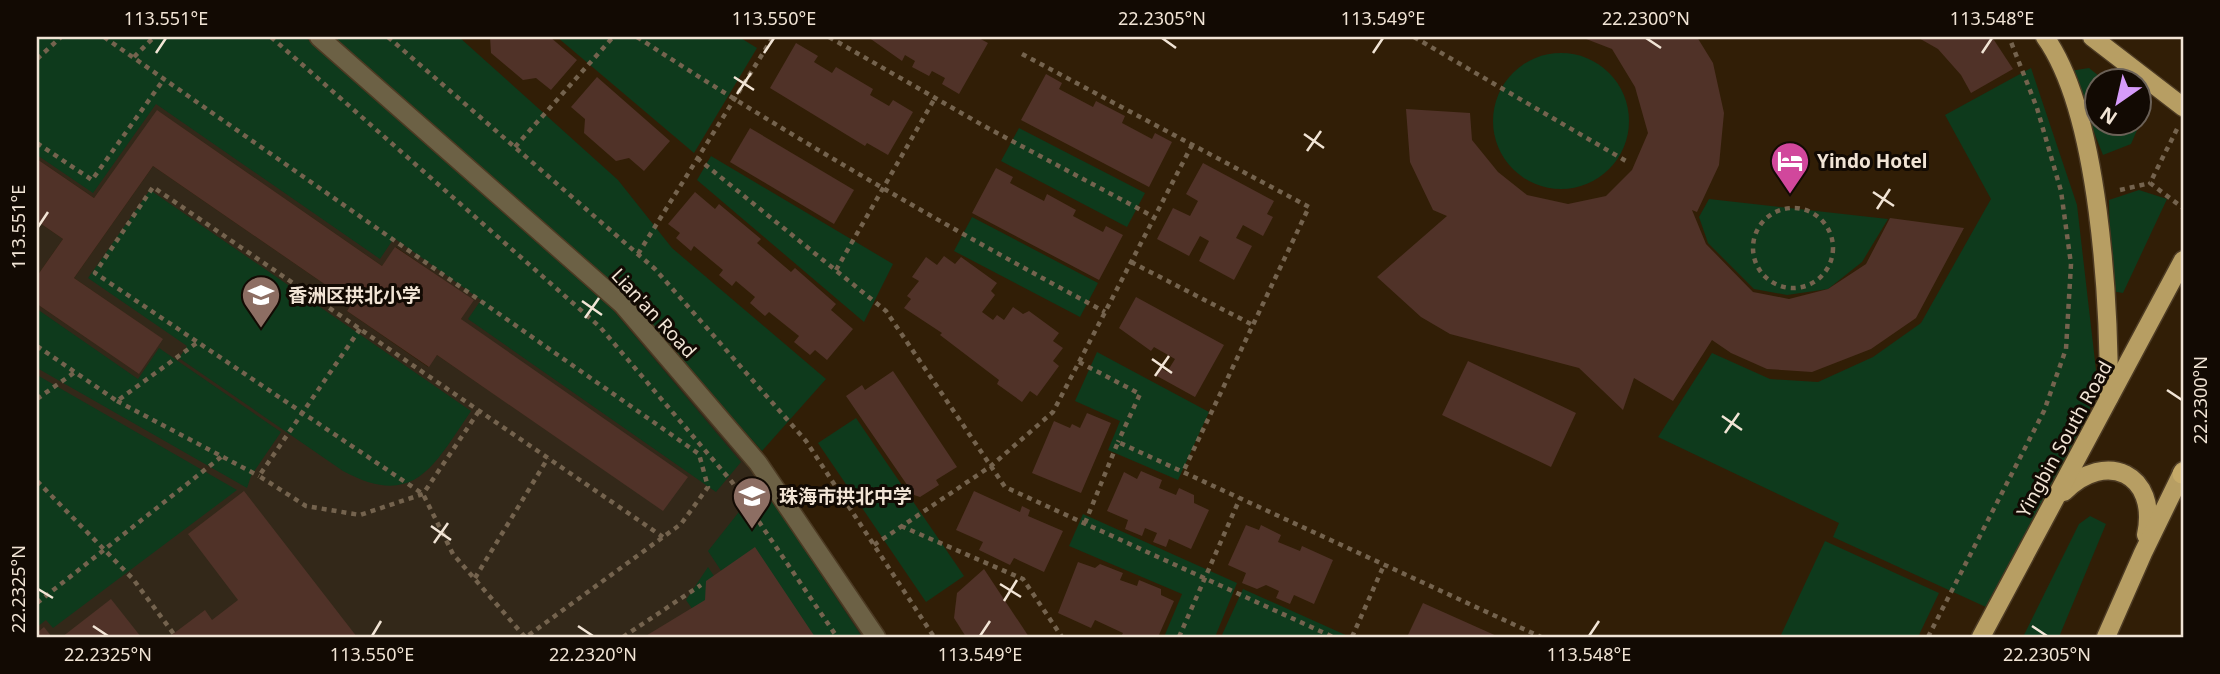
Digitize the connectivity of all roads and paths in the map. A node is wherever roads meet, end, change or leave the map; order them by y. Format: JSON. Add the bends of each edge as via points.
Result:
{"nodes":[{"id":1,"x":61,"y":37,"type":"edge"},
{"id":2,"x":104,"y":37,"type":"edge"},
{"id":3,"x":154,"y":37,"type":"edge"},
{"id":4,"x":271,"y":37,"type":"edge"},
{"id":5,"x":319,"y":37,"type":"edge"},
{"id":6,"x":388,"y":37,"type":"edge"},
{"id":7,"x":613,"y":37,"type":"edge"},
{"id":8,"x":637,"y":37,"type":"edge"},
{"id":9,"x":772,"y":37,"type":"edge"},
{"id":10,"x":829,"y":37,"type":"edge"},
{"id":11,"x":1415,"y":37,"type":"edge"},
{"id":12,"x":2009,"y":37,"type":"edge"},
{"id":13,"x":2045,"y":37,"type":"edge"},
{"id":14,"x":2092,"y":37,"type":"edge"},
{"id":15,"x":1022,"y":54,"type":"dead end"},
{"id":16,"x":134,"y":57,"type":"junction"},
{"id":17,"x":37,"y":59,"type":"edge"},
{"id":18,"x":164,"y":79,"type":"junction"},
{"id":19,"x":935,"y":98,"type":"junction"},
{"id":20,"x":734,"y":100,"type":"junction"},
{"id":21,"x":2183,"y":107,"type":"edge"},
{"id":22,"x":2178,"y":127,"type":"dead end"},
{"id":23,"x":37,"y":142,"type":"edge"},
{"id":24,"x":1192,"y":145,"type":"junction"},
{"id":25,"x":515,"y":147,"type":"junction"},
{"id":26,"x":697,"y":158,"type":"junction"},
{"id":27,"x":1626,"y":161,"type":"dead end"},
{"id":28,"x":882,"y":189,"type":"junction"},
{"id":29,"x":2183,"y":208,"type":"edge"},
{"id":30,"x":1773,"y":213,"type":"joint"},
{"id":31,"x":1154,"y":218,"type":"junction"},
{"id":32,"x":638,"y":254,"type":"junction"},
{"id":33,"x":2183,"y":260,"type":"edge"},
{"id":34,"x":1131,"y":262,"type":"junction"},
{"id":35,"x":836,"y":270,"type":"junction"},
{"id":36,"x":1105,"y":312,"type":"junction"},
{"id":37,"x":1253,"y":325,"type":"junction"},
{"id":38,"x":360,"y":329,"type":"junction"},
{"id":39,"x":198,"y":342,"type":"junction"},
{"id":40,"x":37,"y":346,"type":"edge"},
{"id":41,"x":1079,"y":362,"type":"junction"},
{"id":42,"x":75,"y":372,"type":"junction"},
{"id":43,"x":37,"y":399,"type":"edge"},
{"id":44,"x":2109,"y":400,"type":"junction"},
{"id":45,"x":117,"y":401,"type":"junction"},
{"id":46,"x":479,"y":411,"type":"junction"},
{"id":47,"x":302,"y":413,"type":"junction"},
{"id":48,"x":1118,"y":442,"type":"junction"},
{"id":49,"x":221,"y":457,"type":"junction"},
{"id":50,"x":548,"y":458,"type":"junction"},
{"id":51,"x":991,"y":466,"type":"junction"},
{"id":52,"x":1183,"y":472,"type":"junction"},
{"id":53,"x":2183,"y":473,"type":"edge"},
{"id":54,"x":259,"y":476,"type":"junction"},
{"id":55,"x":37,"y":481,"type":"edge"},
{"id":56,"x":423,"y":494,"type":"junction"},
{"id":57,"x":1240,"y":498,"type":"junction"},
{"id":58,"x":2052,"y":504,"type":"junction"},
{"id":59,"x":1084,"y":523,"type":"junction"},
{"id":60,"x":901,"y":526,"type":"junction"},
{"id":61,"x":663,"y":537,"type":"junction"},
{"id":62,"x":874,"y":545,"type":"junction"},
{"id":63,"x":104,"y":550,"type":"junction"},
{"id":64,"x":2143,"y":553,"type":"junction"},
{"id":65,"x":1384,"y":565,"type":"junction"},
{"id":66,"x":475,"y":578,"type":"junction"},
{"id":67,"x":1205,"y":578,"type":"junction"},
{"id":68,"x":701,"y":585,"type":"dead end"},
{"id":69,"x":37,"y":603,"type":"edge"},
{"id":70,"x":176,"y":637,"type":"edge"},
{"id":71,"x":525,"y":637,"type":"edge"},
{"id":72,"x":623,"y":637,"type":"edge"},
{"id":73,"x":837,"y":637,"type":"edge"},
{"id":74,"x":876,"y":637,"type":"edge"},
{"id":75,"x":934,"y":637,"type":"edge"},
{"id":76,"x":1062,"y":637,"type":"edge"},
{"id":77,"x":1179,"y":637,"type":"edge"},
{"id":78,"x":1333,"y":637,"type":"edge"},
{"id":79,"x":1352,"y":637,"type":"edge"},
{"id":80,"x":1541,"y":637,"type":"edge"},
{"id":81,"x":1928,"y":637,"type":"edge"},
{"id":82,"x":1981,"y":637,"type":"edge"},
{"id":83,"x":2106,"y":637,"type":"edge"}],
"edges":[{"from":1,"to":17,"type":"path"},
{"from":2,"to":16,"type":"path"},
{"from":3,"to":16,"type":"path"},
{"from":4,"to":73,"type":"path","via":[[600,327],[732,482]]},
{"from":5,"to":74,"type":"street","name":"Lian'an Road","via":[[622,304],[758,463]]},
{"from":6,"to":25,"type":"path"},
{"from":7,"to":25,"type":"path"},
{"from":8,"to":20,"type":"path"},
{"from":9,"to":20,"type":"path"},
{"from":10,"to":19,"type":"path"},
{"from":11,"to":27,"type":"path"},
{"from":12,"to":81,"type":"path","via":[[2037,108],[2061,191],[2071,264],[2066,349],[2044,411]]},
{"from":13,"to":44,"type":"main road","via":[[2055,51],[2082,124],[2109,324]]},
{"from":14,"to":21,"type":"main road"},
{"from":15,"to":24,"type":"path"},
{"from":16,"to":18,"type":"path"},
{"from":18,"to":23,"type":"path","via":[[92,180]]},
{"from":18,"to":61,"type":"path","via":[[699,454],[708,487],[681,524]]},
{"from":19,"to":28,"type":"path"},
{"from":19,"to":31,"type":"path"},
{"from":20,"to":26,"type":"path"},
{"from":20,"to":28,"type":"path"},
{"from":22,"to":29,"type":"path","via":[[2150,183]]},
{"from":24,"to":31,"type":"path"},
{"from":24,"to":37,"type":"path","via":[[1309,207]]},
{"from":25,"to":32,"type":"path"},
{"from":26,"to":32,"type":"path"},
{"from":26,"to":35,"type":"path"},
{"from":28,"to":35,"type":"path"},
{"from":28,"to":36,"type":"path"},
{"from":30,"to":30,"type":"path","via":[[1756,232],[1753,257],[1758,268],[1779,286],[1805,286],[1826,270],[1832,258],[1829,231],[1811,213],[1785,209]]},
{"from":31,"to":34,"type":"path"},
{"from":32,"to":62,"type":"path","via":[[806,441]]},
{"from":33,"to":44,"type":"main road","name":"Yingbin South Road"},
{"from":34,"to":36,"type":"path"},
{"from":34,"to":37,"type":"path"},
{"from":35,"to":51,"type":"path","via":[[887,311]]},
{"from":36,"to":41,"type":"path"},
{"from":37,"to":52,"type":"path"},
{"from":38,"to":39,"type":"path","via":[[153,187],[95,273]]},
{"from":38,"to":46,"type":"path"},
{"from":38,"to":47,"type":"path"},
{"from":39,"to":45,"type":"path"},
{"from":39,"to":47,"type":"path"},
{"from":40,"to":42,"type":"path"},
{"from":41,"to":48,"type":"path","via":[[1140,394]]},
{"from":41,"to":51,"type":"path","via":[[1053,412]]},
{"from":42,"to":43,"type":"path"},
{"from":42,"to":45,"type":"path"},
{"from":44,"to":58,"type":"main road","name":"Yingbin South Road"},
{"from":45,"to":49,"type":"path"},
{"from":46,"to":50,"type":"path"},
{"from":46,"to":56,"type":"path"},
{"from":47,"to":54,"type":"path"},
{"from":47,"to":56,"type":"path"},
{"from":48,"to":52,"type":"path"},
{"from":48,"to":59,"type":"path"},
{"from":49,"to":54,"type":"path"},
{"from":49,"to":63,"type":"path"},
{"from":50,"to":61,"type":"path"},
{"from":50,"to":66,"type":"path"},
{"from":51,"to":59,"type":"path","via":[[1005,487]]},
{"from":51,"to":60,"type":"path"},
{"from":52,"to":57,"type":"path"},
{"from":53,"to":64,"type":"main road"},
{"from":54,"to":56,"type":"path","via":[[306,506],[360,515]]},
{"from":55,"to":63,"type":"path"},
{"from":56,"to":66,"type":"path","via":[[453,554]]},
{"from":57,"to":65,"type":"path"},
{"from":57,"to":67,"type":"path"},
{"from":58,"to":64,"type":"main road","via":[[2087,474],[2120,472],[2136,481],[2147,496],[2150,516]]},
{"from":58,"to":82,"type":"main road","name":"Yingbin South Road"},
{"from":59,"to":67,"type":"path"},
{"from":60,"to":62,"type":"path"},
{"from":60,"to":76,"type":"path","via":[[1023,579]]},
{"from":61,"to":71,"type":"path"},
{"from":62,"to":75,"type":"path"},
{"from":63,"to":69,"type":"path"},
{"from":63,"to":70,"type":"path","via":[[133,579]]},
{"from":64,"to":83,"type":"main road"},
{"from":65,"to":79,"type":"path"},
{"from":65,"to":80,"type":"path"},
{"from":66,"to":71,"type":"path"},
{"from":67,"to":77,"type":"path"},
{"from":67,"to":78,"type":"path"},
{"from":68,"to":72,"type":"path"}]}
